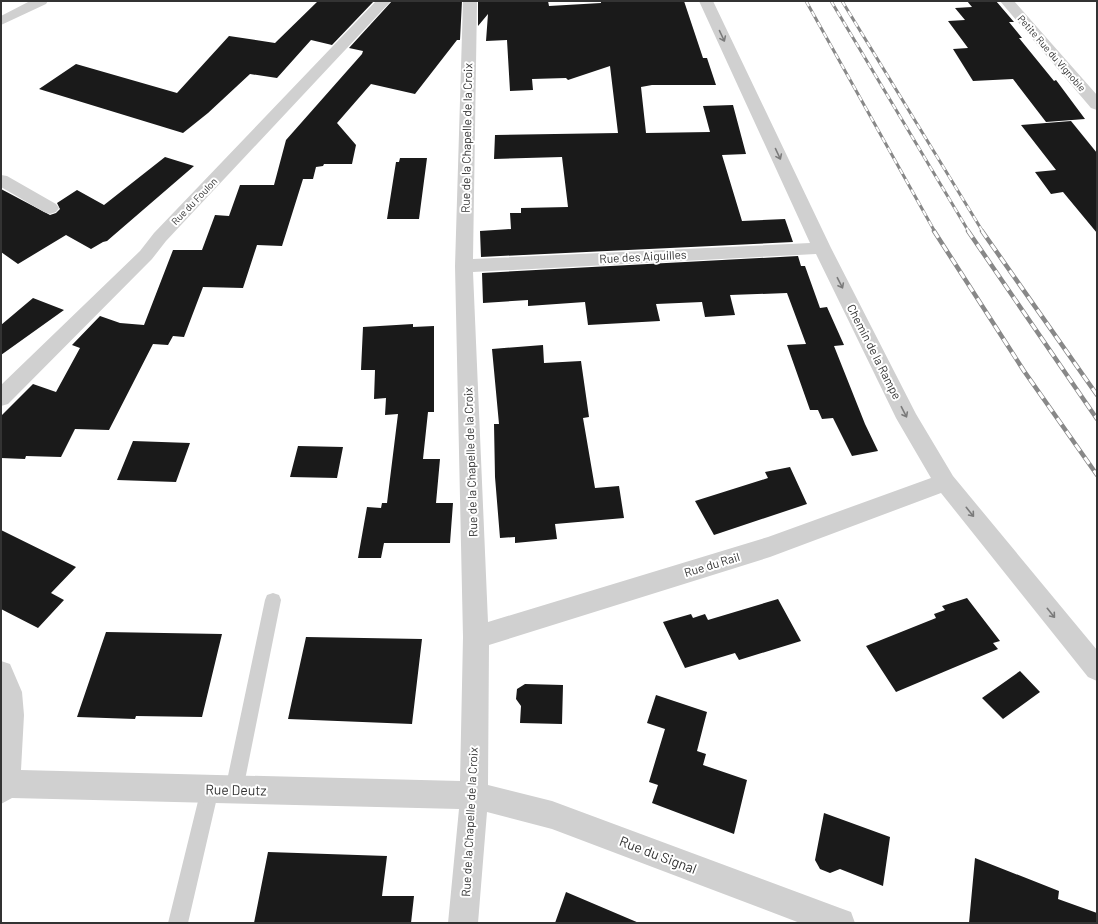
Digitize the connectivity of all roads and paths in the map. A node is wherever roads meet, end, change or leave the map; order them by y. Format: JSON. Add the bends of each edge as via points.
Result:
{"nodes":[{"id":1,"x":41,"y":1,"type":"edge"},
{"id":2,"x":384,"y":1,"type":"edge"},
{"id":3,"x":470,"y":1,"type":"edge"},
{"id":4,"x":706,"y":1,"type":"edge"},
{"id":5,"x":1008,"y":1,"type":"edge"},
{"id":6,"x":1,"y":21,"type":"edge"},
{"id":7,"x":1097,"y":106,"type":"edge"},
{"id":8,"x":1,"y":180,"type":"edge"},
{"id":9,"x":50,"y":208,"type":"dead end"},
{"id":10,"x":822,"y":248,"type":"junction"},
{"id":11,"x":464,"y":266,"type":"junction"},
{"id":12,"x":1,"y":398,"type":"edge"},
{"id":13,"x":945,"y":482,"type":"junction"},
{"id":14,"x":272,"y":600,"type":"dead end"},
{"id":15,"x":476,"y":637,"type":"junction"},
{"id":16,"x":1097,"y":669,"type":"edge"},
{"id":17,"x":1,"y":673,"type":"edge"},
{"id":18,"x":3,"y":787,"type":"edge"},
{"id":19,"x":222,"y":789,"type":"junction"},
{"id":20,"x":474,"y":795,"type":"junction"},
{"id":21,"x":178,"y":923,"type":"edge"},
{"id":22,"x":463,"y":923,"type":"edge"},
{"id":23,"x":840,"y":923,"type":"edge"}],
"edges":[{"from":1,"to":6,"type":"street"},
{"from":2,"to":12,"type":"street","name":"Rue du Foulon","via":[[160,237],[146,255]]},
{"from":3,"to":11,"type":"street","name":"Rue de la Chapelle de la Croix"},
{"from":4,"to":10,"type":"street","name":"Chemin de la Rampe","one_way":true},
{"from":5,"to":7,"type":"street","name":"Petite Rue du Vignoble"},
{"from":8,"to":9,"type":"street"},
{"from":10,"to":11,"type":"street","name":"Rue des Aiguilles"},
{"from":10,"to":13,"type":"street","name":"Chemin de la Rampe","one_way":true,"via":[[907,418]]},
{"from":11,"to":15,"type":"street","name":"Rue de la Chapelle de la Croix"},
{"from":13,"to":15,"type":"street","name":"Rue du Rail","via":[[770,547]]},
{"from":13,"to":16,"type":"street","name":"Chemin de la Rampe","one_way":true},
{"from":14,"to":19,"type":"lane"},
{"from":15,"to":20,"type":"street","name":"Rue de la Chapelle de la Croix"},
{"from":17,"to":18,"type":"street","via":[[9,692],[11,715]]},
{"from":18,"to":19,"type":"street","name":"Rue Deutz"},
{"from":19,"to":20,"type":"street","name":"Rue Deutz"},
{"from":19,"to":21,"type":"lane"},
{"from":20,"to":22,"type":"street","name":"Rue de la Chapelle de la Croix"},
{"from":20,"to":23,"type":"street","name":"Rue du Signal","via":[[552,815]]}]}
